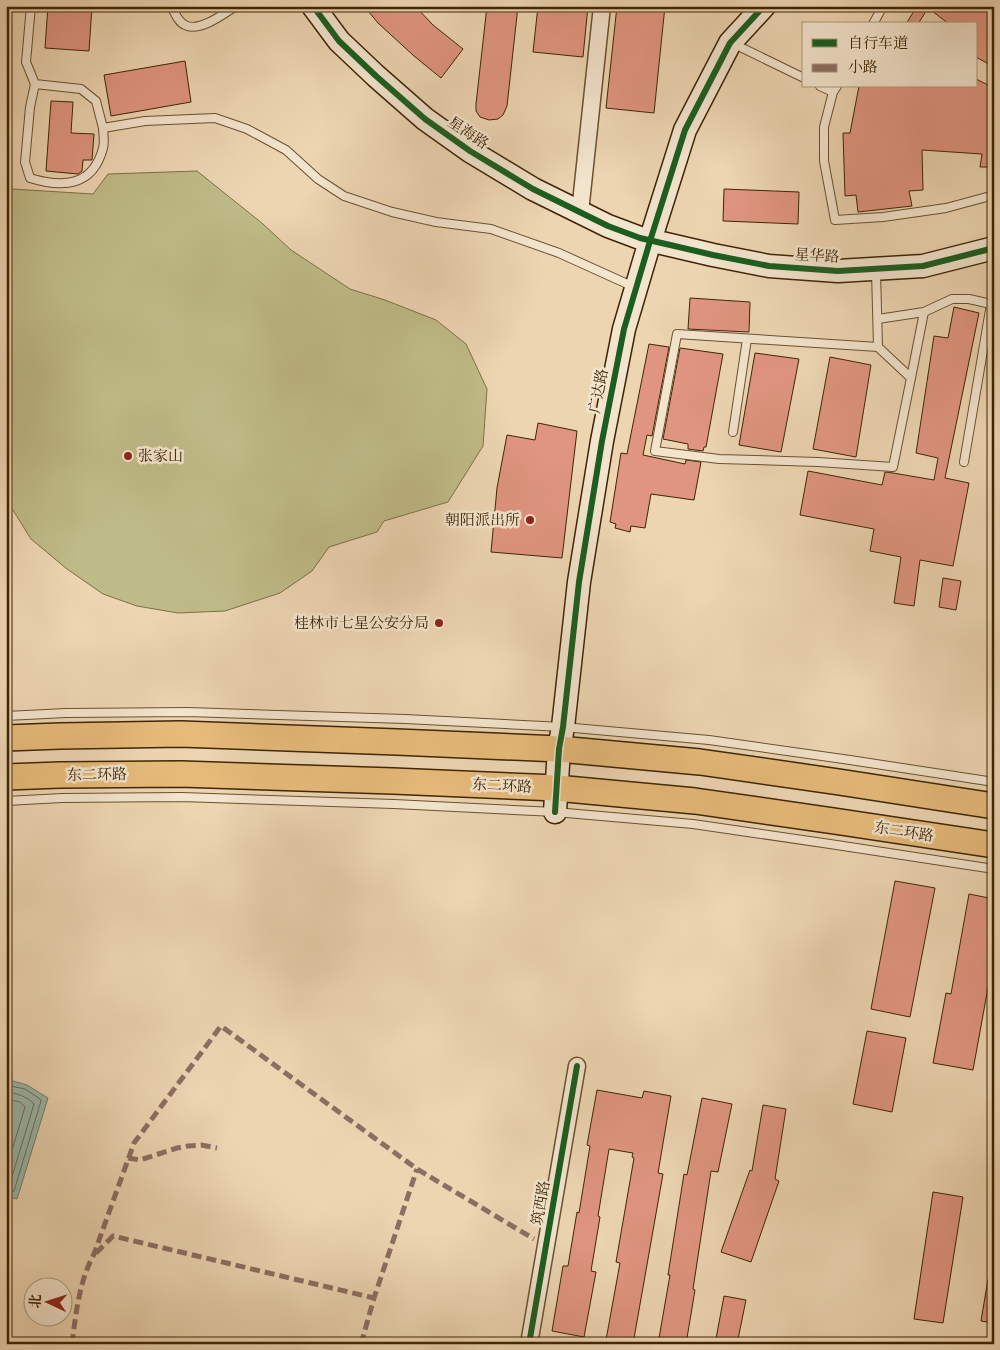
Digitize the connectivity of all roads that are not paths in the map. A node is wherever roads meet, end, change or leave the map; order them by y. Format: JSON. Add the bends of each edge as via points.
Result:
{"nodes":[{"id":1,"x":31,"y":6,"type":"edge"},
{"id":2,"x":171,"y":6,"type":"edge"},
{"id":3,"x":236,"y":6,"type":"edge"},
{"id":4,"x":313,"y":6,"type":"edge"},
{"id":5,"x":602,"y":6,"type":"edge"},
{"id":6,"x":764,"y":6,"type":"edge"},
{"id":7,"x":883,"y":6,"type":"edge"},
{"id":8,"x":874,"y":22,"type":"edge"},
{"id":9,"x":730,"y":42,"type":"junction"},
{"id":10,"x":802,"y":77,"type":"edge"},
{"id":11,"x":35,"y":84,"type":"junction"},
{"id":12,"x":835,"y":89,"type":"edge"},
{"id":13,"x":103,"y":128,"type":"junction"},
{"id":14,"x":994,"y":195,"type":"edge"},
{"id":15,"x":580,"y":212,"type":"junction"},
{"id":16,"x":645,"y":240,"type":"junction"},
{"id":17,"x":994,"y":248,"type":"edge"},
{"id":18,"x":876,"y":269,"type":"junction"},
{"id":19,"x":636,"y":287,"type":"junction"},
{"id":20,"x":924,"y":312,"type":"junction"},
{"id":21,"x":878,"y":319,"type":"junction"},
{"id":22,"x":747,"y":339,"type":"junction"},
{"id":23,"x":878,"y":347,"type":"junction"},
{"id":24,"x":911,"y":378,"type":"junction"},
{"id":25,"x":734,"y":432,"type":"dead end"},
{"id":26,"x":964,"y":462,"type":"dead end"},
{"id":27,"x":6,"y":716,"type":"edge"},
{"id":28,"x":6,"y":738,"type":"edge"},
{"id":29,"x":561,"y":738,"type":"junction"},
{"id":30,"x":6,"y":777,"type":"edge"},
{"id":31,"x":994,"y":782,"type":"edge"},
{"id":32,"x":556,"y":800,"type":"junction"},
{"id":33,"x":6,"y":801,"type":"edge"},
{"id":34,"x":994,"y":806,"type":"edge"},
{"id":35,"x":994,"y":846,"type":"edge"},
{"id":36,"x":994,"y":869,"type":"edge"},
{"id":37,"x":577,"y":1066,"type":"dead end"},
{"id":38,"x":529,"y":1344,"type":"edge"}],
"edges":[{"from":1,"to":11,"type":"lane","via":[[26,62]]},
{"from":2,"to":3,"type":"lane","via":[[179,20],[191,27],[202,26]]},
{"from":4,"to":15,"type":"street","name":"星海路","via":[[339,40],[424,119],[533,189]]},
{"from":5,"to":15,"type":"street"},
{"from":6,"to":9,"type":"street","name":"广达路"},
{"from":7,"to":8,"type":"lane"},
{"from":9,"to":10,"type":"lane"},
{"from":9,"to":16,"type":"street","name":"广达路","via":[[685,130]]},
{"from":11,"to":13,"type":"lane","via":[[81,89],[96,101]]},
{"from":11,"to":13,"type":"lane","via":[[25,162],[30,178],[66,184],[81,179],[98,161],[104,146]]},
{"from":12,"to":14,"type":"lane","via":[[824,127],[824,161],[834,220],[946,208]]},
{"from":13,"to":19,"type":"lane","via":[[145,121],[215,118],[247,129],[286,150],[318,179],[344,196],[436,222],[491,229],[559,253]]},
{"from":15,"to":16,"type":"street","name":"星海路"},
{"from":16,"to":18,"type":"street","name":"星华路","via":[[769,266],[838,271]]},
{"from":16,"to":19,"type":"street","name":"广达路"},
{"from":17,"to":18,"type":"street","name":"星华路","via":[[923,266]]},
{"from":18,"to":21,"type":"lane"},
{"from":19,"to":29,"type":"street","name":"广达路","via":[[624,329],[602,441],[579,582]]},
{"from":20,"to":21,"type":"lane"},
{"from":20,"to":24,"type":"lane"},
{"from":20,"to":26,"type":"lane","via":[[952,299],[991,304]]},
{"from":21,"to":23,"type":"lane"},
{"from":22,"to":23,"type":"lane"},
{"from":22,"to":24,"type":"lane","via":[[677,334],[655,450],[719,458],[893,467]]},
{"from":22,"to":25,"type":"lane"},
{"from":23,"to":24,"type":"lane"},
{"from":27,"to":29,"type":"lane","via":[[188,712],[405,719]]},
{"from":28,"to":29,"type":"main road","via":[[181,734],[397,742]]},
{"from":29,"to":31,"type":"lane","via":[[709,740]]},
{"from":29,"to":32,"type":"street","name":"广达路"},
{"from":29,"to":34,"type":"main road"},
{"from":30,"to":32,"type":"main road","name":"东二环路","via":[[181,774],[393,781]]},
{"from":32,"to":33,"type":"lane","via":[[394,804],[180,797]]},
{"from":32,"to":35,"type":"main road","name":"东二环路","via":[[695,801]]},
{"from":32,"to":36,"type":"lane"},
{"from":37,"to":38,"type":"street","name":"筑西路"}]}
